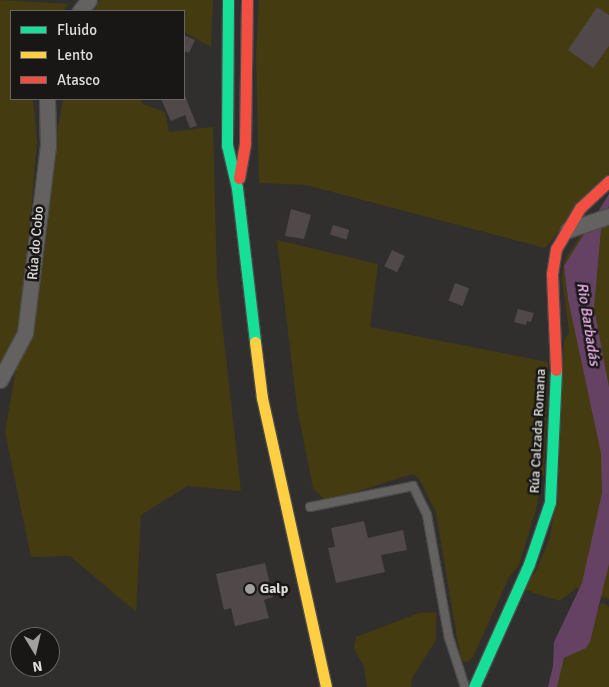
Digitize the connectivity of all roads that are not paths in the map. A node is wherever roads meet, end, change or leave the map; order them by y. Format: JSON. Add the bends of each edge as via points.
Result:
{"nodes":[{"id":1,"x":89,"y":0,"type":"edge"},
{"id":2,"x":228,"y":0,"type":"edge"},
{"id":3,"x":247,"y":0,"type":"edge"},
{"id":4,"x":81,"y":10,"type":"edge"},
{"id":5,"x":47,"y":100,"type":"edge"},
{"id":6,"x":609,"y":180,"type":"edge"},
{"id":7,"x":237,"y":188,"type":"junction"},
{"id":8,"x":609,"y":216,"type":"edge"},
{"id":9,"x":568,"y":230,"type":"junction"},
{"id":10,"x":251,"y":316,"type":"junction"},
{"id":11,"x":242,"y":341,"type":"dead end"},
{"id":12,"x":0,"y":380,"type":"edge"},
{"id":13,"x":310,"y":507,"type":"dead end"},
{"id":14,"x":326,"y":687,"type":"edge"},
{"id":15,"x":465,"y":687,"type":"edge"},
{"id":16,"x":474,"y":687,"type":"edge"}],
"edges":[{"from":1,"to":4,"type":"street"},
{"from":2,"to":7,"type":"main road","via":[[227,145]]},
{"from":3,"to":7,"type":"main road","via":[[245,143]]},
{"from":5,"to":12,"type":"street","name":"Rúa do Cobo","via":[[48,146],[25,333]]},
{"from":6,"to":9,"type":"main road","name":"Rúa Calzada Romana","via":[[580,208]]},
{"from":7,"to":10,"type":"main road"},
{"from":8,"to":9,"type":"street"},
{"from":9,"to":16,"type":"main road","name":"Rúa Calzada Romana","via":[[556,249],[552,274],[556,389],[550,502],[529,564]]},
{"from":10,"to":11,"type":"main road"},
{"from":10,"to":14,"type":"main road","via":[[262,398]]},
{"from":13,"to":15,"type":"lane","via":[[413,486],[427,515],[449,638]]}]}
